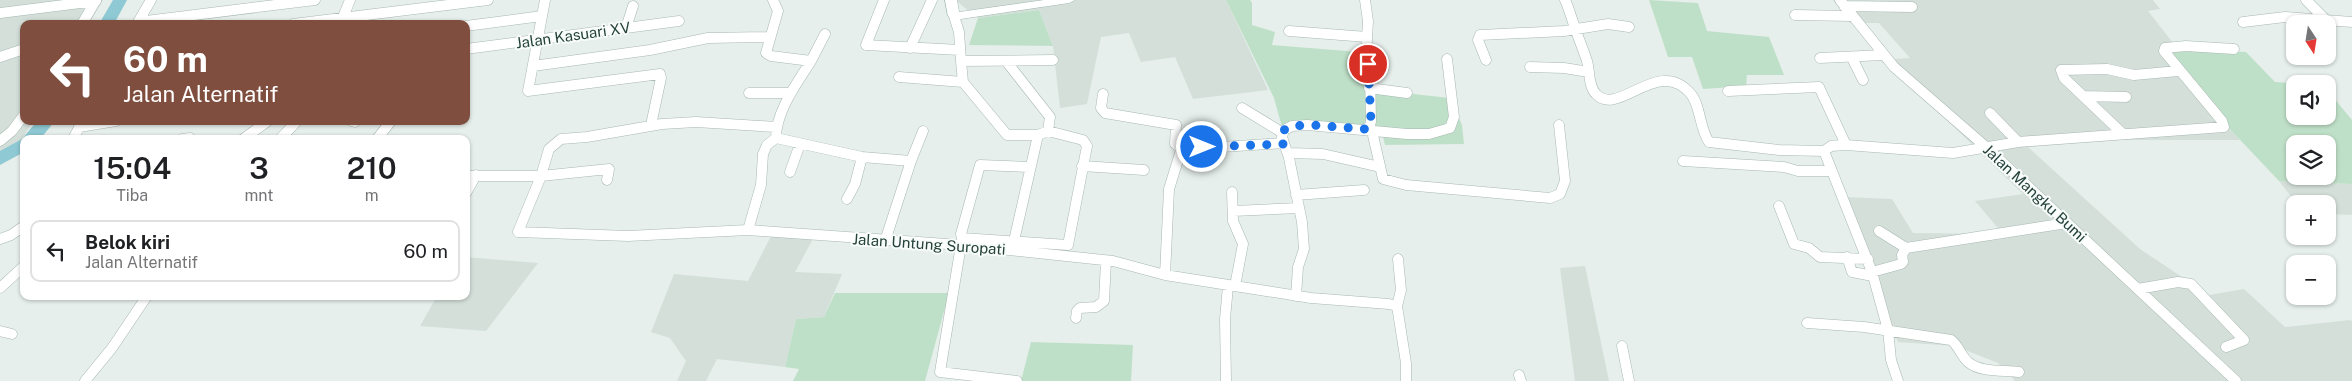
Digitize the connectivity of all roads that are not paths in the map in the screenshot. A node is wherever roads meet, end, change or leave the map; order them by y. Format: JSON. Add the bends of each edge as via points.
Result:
{"nodes":[{"id":1,"x":151,"y":0,"type":"edge"},
{"id":2,"x":315,"y":0,"type":"edge"},
{"id":3,"x":350,"y":0,"type":"edge"},
{"id":4,"x":488,"y":0,"type":"edge"},
{"id":5,"x":545,"y":0,"type":"edge"},
{"id":6,"x":773,"y":0,"type":"edge"},
{"id":7,"x":884,"y":0,"type":"edge"},
{"id":8,"x":932,"y":0,"type":"edge"},
{"id":9,"x":951,"y":0,"type":"edge"},
{"id":10,"x":1069,"y":0,"type":"edge"},
{"id":11,"x":1365,"y":0,"type":"edge"},
{"id":12,"x":1565,"y":0,"type":"edge"},
{"id":13,"x":2306,"y":0,"type":"edge"},
{"id":14,"x":96,"y":1,"type":"edge"},
{"id":15,"x":1842,"y":3,"type":"edge"},
{"id":16,"x":633,"y":6,"type":"dead end"},
{"id":17,"x":1912,"y":7,"type":"dead end"},
{"id":18,"x":0,"y":13,"type":"edge"},
{"id":19,"x":1795,"y":15,"type":"dead end"},
{"id":20,"x":2321,"y":15,"type":"edge"},
{"id":21,"x":542,"y":16,"type":"junction"},
{"id":22,"x":954,"y":16,"type":"junction"},
{"id":23,"x":1851,"y":16,"type":"junction"},
{"id":24,"x":2286,"y":18,"type":"edge"},
{"id":25,"x":84,"y":20,"type":"edge"},
{"id":26,"x":140,"y":20,"type":"edge"},
{"id":27,"x":161,"y":20,"type":"edge"},
{"id":28,"x":342,"y":20,"type":"edge"},
{"id":29,"x":349,"y":20,"type":"edge"},
{"id":30,"x":2336,"y":20,"type":"edge"},
{"id":31,"x":679,"y":21,"type":"dead end"},
{"id":32,"x":2243,"y":22,"type":"dead end"},
{"id":33,"x":2352,"y":22,"type":"edge"},
{"id":34,"x":470,"y":25,"type":"edge"},
{"id":35,"x":1628,"y":27,"type":"dead end"},
{"id":36,"x":626,"y":28,"type":"junction"},
{"id":37,"x":1575,"y":30,"type":"junction"},
{"id":38,"x":1289,"y":31,"type":"dead end"},
{"id":39,"x":825,"y":34,"type":"dead end"},
{"id":40,"x":770,"y":37,"type":"junction"},
{"id":41,"x":1367,"y":37,"type":"junction"},
{"id":42,"x":538,"y":40,"type":"junction"},
{"id":43,"x":470,"y":48,"type":"edge"},
{"id":44,"x":910,"y":48,"type":"junction"},
{"id":45,"x":20,"y":50,"type":"edge"},
{"id":46,"x":960,"y":50,"type":"junction"},
{"id":47,"x":2234,"y":50,"type":"dead end"},
{"id":48,"x":1883,"y":55,"type":"junction"},
{"id":49,"x":0,"y":57,"type":"edge"},
{"id":50,"x":1820,"y":58,"type":"dead end"},
{"id":51,"x":1852,"y":58,"type":"junction"},
{"id":52,"x":1447,"y":59,"type":"dead end"},
{"id":53,"x":1053,"y":60,"type":"dead end"},
{"id":54,"x":1486,"y":60,"type":"dead end"},
{"id":55,"x":811,"y":61,"type":"junction"},
{"id":56,"x":961,"y":61,"type":"junction"},
{"id":57,"x":1006,"y":61,"type":"junction"},
{"id":58,"x":533,"y":66,"type":"junction"},
{"id":59,"x":1530,"y":67,"type":"dead end"},
{"id":60,"x":2178,"y":70,"type":"junction"},
{"id":61,"x":1589,"y":72,"type":"junction"},
{"id":62,"x":899,"y":77,"type":"dead end"},
{"id":63,"x":1863,"y":80,"type":"dead end"},
{"id":64,"x":963,"y":82,"type":"junction"},
{"id":65,"x":1369,"y":88,"type":"junction"},
{"id":66,"x":1728,"y":91,"type":"dead end"},
{"id":67,"x":749,"y":93,"type":"dead end"},
{"id":68,"x":791,"y":93,"type":"junction"},
{"id":69,"x":1407,"y":93,"type":"dead end"},
{"id":70,"x":1103,"y":94,"type":"dead end"},
{"id":71,"x":2083,"y":96,"type":"junction"},
{"id":72,"x":2126,"y":98,"type":"dead end"},
{"id":73,"x":1242,"y":108,"type":"dead end"},
{"id":74,"x":1990,"y":113,"type":"dead end"},
{"id":75,"x":20,"y":120,"type":"edge"},
{"id":76,"x":262,"y":125,"type":"edge"},
{"id":77,"x":293,"y":125,"type":"edge"},
{"id":78,"x":651,"y":125,"type":"junction"},
{"id":79,"x":1559,"y":125,"type":"dead end"},
{"id":80,"x":1368,"y":130,"type":"junction"},
{"id":81,"x":1048,"y":131,"type":"junction"},
{"id":82,"x":923,"y":132,"type":"dead end"},
{"id":83,"x":776,"y":133,"type":"junction"},
{"id":84,"x":1283,"y":133,"type":"junction"},
{"id":85,"x":2123,"y":134,"type":"junction"},
{"id":86,"x":249,"y":135,"type":"edge"},
{"id":87,"x":284,"y":135,"type":"edge"},
{"id":88,"x":1038,"y":135,"type":"junction"},
{"id":89,"x":0,"y":141,"type":"edge"},
{"id":90,"x":2018,"y":142,"type":"junction"},
{"id":91,"x":800,"y":144,"type":"junction"},
{"id":92,"x":1846,"y":145,"type":"junction"},
{"id":93,"x":1182,"y":147,"type":"junction"},
{"id":94,"x":1986,"y":147,"type":"junction"},
{"id":95,"x":1286,"y":148,"type":"junction"},
{"id":96,"x":1824,"y":152,"type":"junction"},
{"id":97,"x":862,"y":157,"type":"junction"},
{"id":98,"x":1682,"y":160,"type":"dead end"},
{"id":99,"x":911,"y":161,"type":"junction"},
{"id":100,"x":1030,"y":166,"type":"junction"},
{"id":101,"x":1082,"y":166,"type":"junction"},
{"id":102,"x":1380,"y":167,"type":"junction"},
{"id":103,"x":1144,"y":170,"type":"dead end"},
{"id":104,"x":1830,"y":171,"type":"junction"},
{"id":105,"x":790,"y":172,"type":"dead end"},
{"id":106,"x":471,"y":176,"type":"edge"},
{"id":107,"x":541,"y":176,"type":"junction"},
{"id":108,"x":607,"y":180,"type":"dead end"},
{"id":109,"x":1364,"y":190,"type":"dead end"},
{"id":110,"x":1232,"y":192,"type":"dead end"},
{"id":111,"x":1296,"y":195,"type":"junction"},
{"id":112,"x":847,"y":199,"type":"dead end"},
{"id":113,"x":1778,"y":206,"type":"dead end"},
{"id":114,"x":1299,"y":208,"type":"junction"},
{"id":115,"x":1233,"y":210,"type":"junction"},
{"id":116,"x":2067,"y":223,"type":"junction"},
{"id":117,"x":20,"y":229,"type":"edge"},
{"id":118,"x":748,"y":230,"type":"junction"},
{"id":119,"x":1879,"y":231,"type":"dead end"},
{"id":120,"x":0,"y":239,"type":"edge"},
{"id":121,"x":885,"y":241,"type":"junction"},
{"id":122,"x":1014,"y":241,"type":"junction"},
{"id":123,"x":961,"y":245,"type":"junction"},
{"id":124,"x":1906,"y":248,"type":"junction"},
{"id":125,"x":1847,"y":257,"type":"junction"},
{"id":126,"x":1398,"y":259,"type":"dead end"},
{"id":127,"x":1868,"y":259,"type":"junction"},
{"id":128,"x":1106,"y":260,"type":"junction"},
{"id":129,"x":20,"y":270,"type":"edge"},
{"id":130,"x":1873,"y":274,"type":"junction"},
{"id":131,"x":1165,"y":275,"type":"junction"},
{"id":132,"x":1232,"y":286,"type":"junction"},
{"id":133,"x":0,"y":288,"type":"edge"},
{"id":134,"x":2138,"y":289,"type":"junction"},
{"id":135,"x":1296,"y":296,"type":"junction"},
{"id":136,"x":144,"y":300,"type":"edge"},
{"id":137,"x":1397,"y":306,"type":"junction"},
{"id":138,"x":1076,"y":318,"type":"dead end"},
{"id":139,"x":1807,"y":324,"type":"dead end"},
{"id":140,"x":1888,"y":330,"type":"junction"},
{"id":141,"x":0,"y":331,"type":"edge"},
{"id":142,"x":12,"y":334,"type":"dead end"},
{"id":143,"x":1622,"y":346,"type":"dead end"},
{"id":144,"x":2226,"y":347,"type":"dead end"},
{"id":145,"x":2019,"y":372,"type":"dead end"},
{"id":146,"x":85,"y":381,"type":"edge"},
{"id":147,"x":1017,"y":381,"type":"edge"},
{"id":148,"x":1226,"y":381,"type":"edge"},
{"id":149,"x":1406,"y":381,"type":"edge"},
{"id":150,"x":1629,"y":381,"type":"edge"},
{"id":151,"x":1898,"y":381,"type":"edge"},
{"id":152,"x":2236,"y":381,"type":"edge"}],
"edges":[{"from":1,"to":26,"type":"street"},
{"from":2,"to":27,"type":"street"},
{"from":3,"to":28,"type":"street"},
{"from":4,"to":29,"type":"street"},
{"from":5,"to":21,"type":"street"},
{"from":6,"to":40,"type":"street","via":[[778,11]]},
{"from":7,"to":44,"type":"street","via":[[866,45]]},
{"from":8,"to":44,"type":"street"},
{"from":9,"to":22,"type":"street"},
{"from":10,"to":22,"type":"street"},
{"from":11,"to":41,"type":"street"},
{"from":12,"to":37,"type":"street"},
{"from":13,"to":20,"type":"street"},
{"from":14,"to":18,"type":"street"},
{"from":14,"to":25,"type":"street"},
{"from":15,"to":17,"type":"street"},
{"from":15,"to":23,"type":"street","name":"Jalan Mangku Bumi"},
{"from":16,"to":36,"type":"street"},
{"from":19,"to":23,"type":"street"},
{"from":21,"to":34,"type":"street"},
{"from":21,"to":42,"type":"street"},
{"from":22,"to":46,"type":"street"},
{"from":23,"to":48,"type":"street","name":"Jalan Mangku Bumi"},
{"from":24,"to":32,"type":"street"},
{"from":30,"to":33,"type":"street"},
{"from":31,"to":36,"type":"street","name":"Jalan Kasuari XV"},
{"from":35,"to":37,"type":"street","via":[[1608,24]]},
{"from":36,"to":42,"type":"street","name":"Jalan Kasuari XV"},
{"from":37,"to":54,"type":"street","via":[[1480,35],[1478,40]]},
{"from":37,"to":61,"type":"street"},
{"from":38,"to":41,"type":"street"},
{"from":39,"to":55,"type":"street"},
{"from":40,"to":55,"type":"street","via":[[768,55]]},
{"from":40,"to":58,"type":"street","via":[[708,38],[650,50]]},
{"from":41,"to":65,"type":"street"},
{"from":42,"to":43,"type":"street","name":"Jalan Kasuari XV"},
{"from":42,"to":58,"type":"street"},
{"from":44,"to":46,"type":"street"},
{"from":45,"to":49,"type":"street"},
{"from":46,"to":56,"type":"street"},
{"from":47,"to":60,"type":"street","via":[[2186,46],[2165,48],[2164,52]]},
{"from":48,"to":51,"type":"street"},
{"from":48,"to":94,"type":"street","name":"Jalan Mangku Bumi"},
{"from":50,"to":51,"type":"street"},
{"from":51,"to":63,"type":"street"},
{"from":52,"to":80,"type":"street","via":[[1454,117],[1450,128],[1439,133],[1421,134]]},
{"from":53,"to":57,"type":"street"},
{"from":55,"to":68,"type":"street"},
{"from":56,"to":57,"type":"street"},
{"from":56,"to":64,"type":"street"},
{"from":57,"to":81,"type":"street","via":[[1051,118]]},
{"from":58,"to":78,"type":"street","via":[[528,91],[660,74],[662,78]]},
{"from":59,"to":61,"type":"street"},
{"from":60,"to":71,"type":"street","via":[[2134,75],[2112,69],[2062,70],[2064,78]]},
{"from":60,"to":85,"type":"street","via":[[2224,127]]},
{"from":61,"to":96,"type":"street","via":[[1596,95],[1606,100],[1625,96],[1650,82],[1681,84],[1691,94],[1706,138],[1711,142]]},
{"from":62,"to":64,"type":"street"},
{"from":64,"to":88,"type":"street","via":[[1006,134]]},
{"from":65,"to":69,"type":"street"},
{"from":65,"to":80,"type":"street","via":[[1371,124]]},
{"from":66,"to":92,"type":"street","via":[[1821,83]]},
{"from":67,"to":68,"type":"street"},
{"from":68,"to":83,"type":"street"},
{"from":70,"to":93,"type":"street","via":[[1102,112],[1174,123],[1177,130],[1175,144]]},
{"from":71,"to":72,"type":"street"},
{"from":71,"to":85,"type":"street"},
{"from":73,"to":84,"type":"street"},
{"from":74,"to":90,"type":"street"},
{"from":75,"to":89,"type":"street"},
{"from":76,"to":86,"type":"street"},
{"from":77,"to":87,"type":"street"},
{"from":78,"to":83,"type":"street","via":[[696,122]]},
{"from":78,"to":107,"type":"street","via":[[554,142],[549,148]]},
{"from":79,"to":102,"type":"street","via":[[1565,181],[1560,194],[1550,198],[1396,184],[1383,180]]},
{"from":80,"to":84,"type":"street","via":[[1295,126],[1286,128]]},
{"from":80,"to":102,"type":"street"},
{"from":81,"to":88,"type":"street"},
{"from":81,"to":101,"type":"street","via":[[1085,142],[1087,149]]},
{"from":82,"to":99,"type":"street"},
{"from":83,"to":91,"type":"street"},
{"from":83,"to":118,"type":"street","via":[[762,154],[762,182]]},
{"from":84,"to":95,"type":"street"},
{"from":85,"to":90,"type":"street"},
{"from":88,"to":100,"type":"street"},
{"from":90,"to":94,"type":"street"},
{"from":91,"to":97,"type":"street"},
{"from":91,"to":105,"type":"street"},
{"from":92,"to":94,"type":"street","via":[[1948,153]]},
{"from":92,"to":96,"type":"street","via":[[1831,146]]},
{"from":93,"to":95,"type":"street"},
{"from":93,"to":131,"type":"street","via":[[1169,189]]},
{"from":94,"to":116,"type":"street","name":"Jalan Mangku Bumi"},
{"from":95,"to":102,"type":"street"},
{"from":95,"to":111,"type":"street"},
{"from":96,"to":104,"type":"street"},
{"from":97,"to":99,"type":"street"},
{"from":97,"to":112,"type":"street"},
{"from":98,"to":104,"type":"street"},
{"from":99,"to":121,"type":"street"},
{"from":100,"to":122,"type":"street"},
{"from":100,"to":122,"type":"street","via":[[980,165],[961,234],[964,238]]},
{"from":101,"to":103,"type":"street"},
{"from":101,"to":122,"type":"street","via":[[1069,244]]},
{"from":104,"to":127,"type":"street"},
{"from":106,"to":107,"type":"street"},
{"from":107,"to":108,"type":"street","via":[[609,169]]},
{"from":107,"to":118,"type":"street","name":"Jalan Untung Suropati","via":[[518,232],[628,236]]},
{"from":109,"to":111,"type":"street"},
{"from":110,"to":115,"type":"street"},
{"from":111,"to":114,"type":"street"},
{"from":113,"to":125,"type":"street","via":[[1794,244],[1809,248],[1820,256]]},
{"from":114,"to":115,"type":"street"},
{"from":114,"to":135,"type":"street","via":[[1304,249],[1298,267]]},
{"from":115,"to":132,"type":"street","via":[[1235,228],[1243,244]]},
{"from":116,"to":124,"type":"street"},
{"from":116,"to":134,"type":"street","name":"Jalan Mangku Bumi"},
{"from":117,"to":120,"type":"street"},
{"from":118,"to":121,"type":"street","name":"Jalan Untung Suropati"},
{"from":119,"to":124,"type":"street"},
{"from":121,"to":123,"type":"street","name":"Jalan Untung Suropati"},
{"from":123,"to":128,"type":"street","name":"Jalan Untung Suropati"},
{"from":123,"to":147,"type":"street","via":[[940,372]]},
{"from":124,"to":130,"type":"street","via":[[1901,264]]},
{"from":125,"to":127,"type":"street"},
{"from":125,"to":130,"type":"street","via":[[1855,273]]},
{"from":126,"to":137,"type":"street","via":[[1401,290]]},
{"from":127,"to":130,"type":"street"},
{"from":128,"to":131,"type":"street","name":"Jalan Untung Suropati"},
{"from":128,"to":138,"type":"street","via":[[1104,301],[1096,307],[1080,308]]},
{"from":129,"to":133,"type":"street"},
{"from":130,"to":140,"type":"street"},
{"from":131,"to":132,"type":"street","name":"Jalan Untung Suropati"},
{"from":132,"to":135,"type":"street","name":"Jalan Untung Suropati"},
{"from":132,"to":148,"type":"street","via":[[1225,320]]},
{"from":134,"to":144,"type":"street","via":[[2178,282],[2191,284],[2244,340]]},
{"from":134,"to":152,"type":"street","name":"Jalan Mangku Bumi"},
{"from":135,"to":137,"type":"street","name":"Jalan Untung Suropati"},
{"from":136,"to":146,"type":"street"},
{"from":137,"to":149,"type":"street"},
{"from":139,"to":140,"type":"street"},
{"from":140,"to":145,"type":"street","via":[[1951,340],[1974,365]]},
{"from":140,"to":151,"type":"street","via":[[1891,360]]},
{"from":141,"to":142,"type":"street"},
{"from":143,"to":150,"type":"street"}]}
